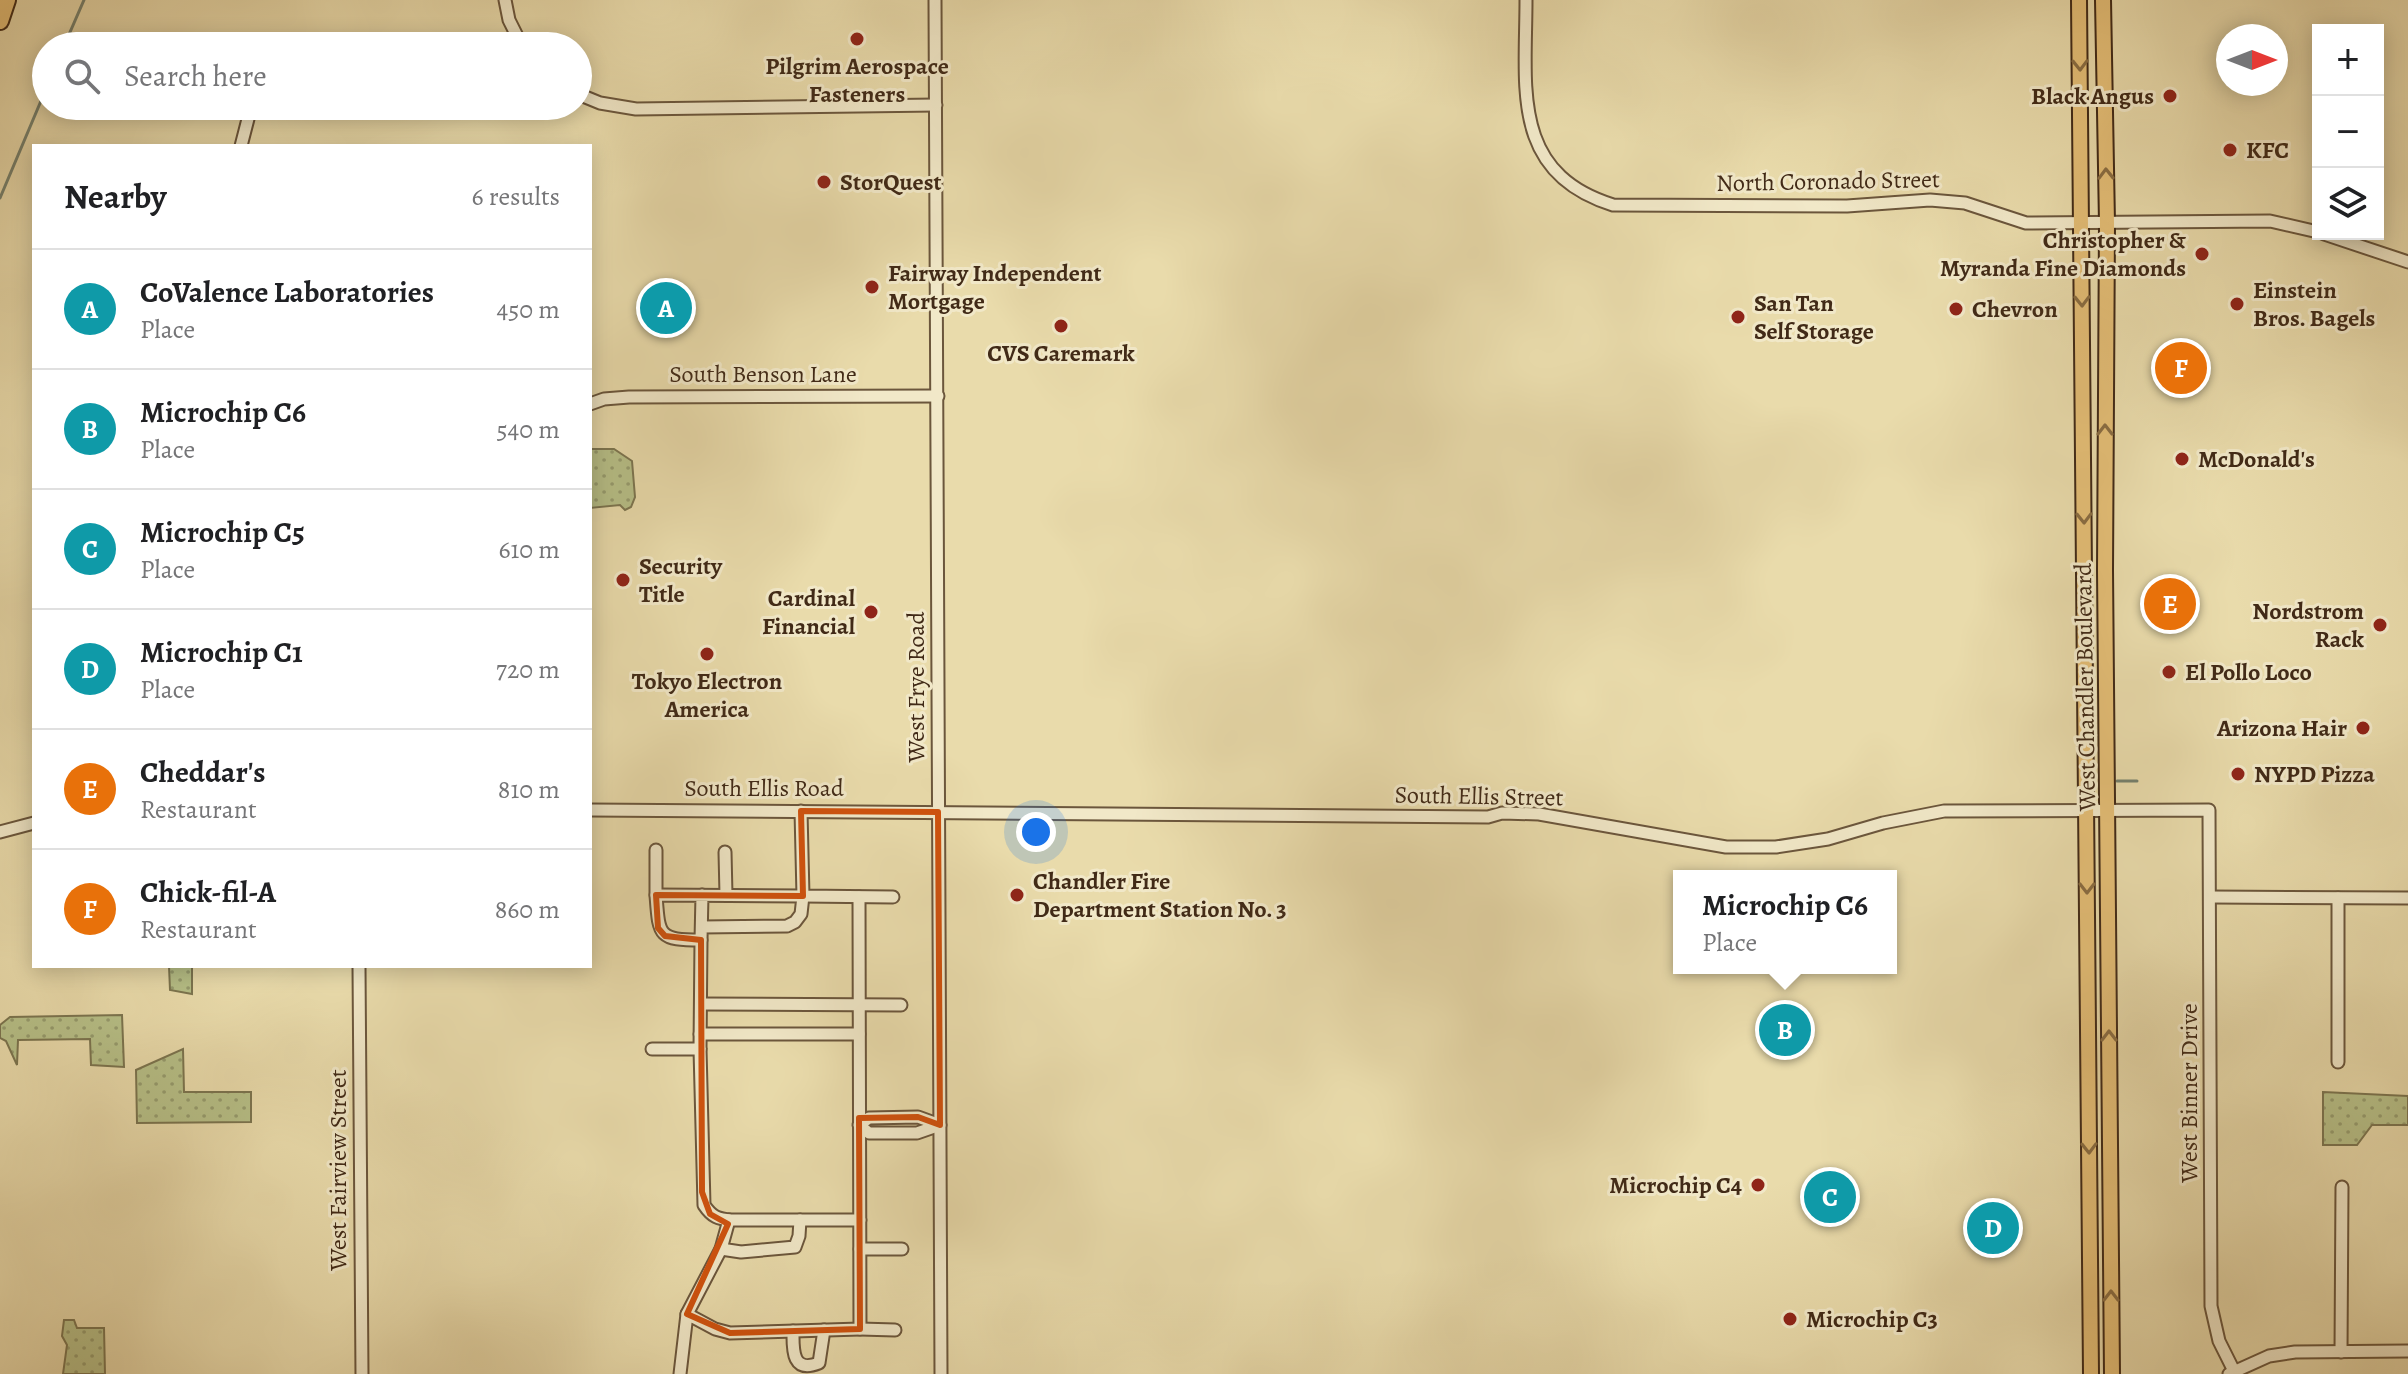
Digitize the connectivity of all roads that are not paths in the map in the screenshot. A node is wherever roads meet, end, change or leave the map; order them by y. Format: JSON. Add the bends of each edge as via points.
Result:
{"nodes":[{"id":1,"x":7,"y":0,"type":"edge"},
{"id":2,"x":505,"y":0,"type":"edge"},
{"id":3,"x":935,"y":0,"type":"edge"},
{"id":4,"x":1526,"y":0,"type":"edge"},
{"id":5,"x":2079,"y":0,"type":"edge"},
{"id":6,"x":2103,"y":0,"type":"edge"},
{"id":7,"x":0,"y":21,"type":"edge"},
{"id":8,"x":515,"y":32,"type":"edge"},
{"id":9,"x":592,"y":100,"type":"edge"},
{"id":10,"x":936,"y":105,"type":"junction"},
{"id":11,"x":248,"y":120,"type":"edge"},
{"id":12,"x":242,"y":144,"type":"edge"},
{"id":13,"x":2081,"y":223,"type":"junction"},
{"id":14,"x":2107,"y":223,"type":"junction"},
{"id":15,"x":2312,"y":231,"type":"edge"},
{"id":16,"x":2342,"y":240,"type":"edge"},
{"id":17,"x":2408,"y":262,"type":"edge"},
{"id":18,"x":938,"y":396,"type":"junction"},
{"id":19,"x":592,"y":403,"type":"edge"},
{"id":20,"x":2083,"y":431,"type":"junction"},
{"id":21,"x":2105,"y":508,"type":"junction"},
{"id":22,"x":592,"y":810,"type":"edge"},
{"id":23,"x":2087,"y":810,"type":"junction"},
{"id":24,"x":2108,"y":810,"type":"junction"},
{"id":25,"x":2209,"y":810,"type":"joint"},
{"id":26,"x":801,"y":811,"type":"junction"},
{"id":27,"x":938,"y":812,"type":"junction"},
{"id":28,"x":32,"y":824,"type":"edge"},
{"id":29,"x":0,"y":832,"type":"edge"},
{"id":30,"x":656,"y":850,"type":"dead end"},
{"id":31,"x":725,"y":852,"type":"dead end"},
{"id":32,"x":656,"y":895,"type":"junction"},
{"id":33,"x":702,"y":895,"type":"junction"},
{"id":34,"x":726,"y":895,"type":"junction"},
{"id":35,"x":803,"y":896,"type":"junction"},
{"id":36,"x":859,"y":897,"type":"junction"},
{"id":37,"x":893,"y":897,"type":"dead end"},
{"id":38,"x":2211,"y":897,"type":"junction"},
{"id":39,"x":2338,"y":898,"type":"junction"},
{"id":40,"x":2408,"y":898,"type":"edge"},
{"id":41,"x":702,"y":927,"type":"junction"},
{"id":42,"x":701,"y":940,"type":"junction"},
{"id":43,"x":359,"y":968,"type":"edge"},
{"id":44,"x":701,"y":1004,"type":"junction"},
{"id":45,"x":859,"y":1004,"type":"junction"},
{"id":46,"x":901,"y":1005,"type":"dead end"},
{"id":47,"x":700,"y":1034,"type":"junction"},
{"id":48,"x":859,"y":1034,"type":"junction"},
{"id":49,"x":652,"y":1049,"type":"dead end"},
{"id":50,"x":700,"y":1049,"type":"junction"},
{"id":51,"x":2338,"y":1062,"type":"dead end"},
{"id":52,"x":859,"y":1125,"type":"junction"},
{"id":53,"x":940,"y":1125,"type":"junction"},
{"id":54,"x":2342,"y":1187,"type":"dead end"},
{"id":55,"x":729,"y":1220,"type":"junction"},
{"id":56,"x":800,"y":1220,"type":"junction"},
{"id":57,"x":860,"y":1220,"type":"junction"},
{"id":58,"x":721,"y":1249,"type":"junction"},
{"id":59,"x":860,"y":1249,"type":"junction"},
{"id":60,"x":902,"y":1249,"type":"dead end"},
{"id":61,"x":687,"y":1314,"type":"junction"},
{"id":62,"x":860,"y":1329,"type":"junction"},
{"id":63,"x":824,"y":1330,"type":"junction"},
{"id":64,"x":895,"y":1330,"type":"dead end"},
{"id":65,"x":793,"y":1331,"type":"junction"},
{"id":66,"x":2408,"y":1351,"type":"edge"},
{"id":67,"x":2341,"y":1352,"type":"junction"},
{"id":68,"x":2231,"y":1373,"type":"edge"},
{"id":69,"x":362,"y":1374,"type":"edge"},
{"id":70,"x":680,"y":1374,"type":"edge"},
{"id":71,"x":941,"y":1374,"type":"edge"},
{"id":72,"x":2091,"y":1374,"type":"edge"},
{"id":73,"x":2112,"y":1374,"type":"edge"}],
"edges":[{"from":1,"to":7,"type":"highway"},
{"from":2,"to":8,"type":"street"},
{"from":3,"to":10,"type":"street","name":"West Frye Road"},
{"from":4,"to":13,"type":"street","name":"North Coronado Street","via":[[1528,117],[1554,171],[1595,199],[1619,206],[1847,206],[1952,200],[2026,223]]},
{"from":5,"to":13,"type":"main road","name":"West Chandler Boulevard","one_way":true},
{"from":14,"to":6,"type":"main road","name":"West Chandler Boulevard","one_way":true},
{"from":9,"to":10,"type":"street","via":[[636,109]]},
{"from":10,"to":18,"type":"street","name":"West Frye Road"},
{"from":11,"to":12,"type":"street"},
{"from":13,"to":14,"type":"street","name":"North Coronado Street"},
{"from":13,"to":20,"type":"main road","name":"West Chandler Boulevard","one_way":true},
{"from":14,"to":15,"type":"street","name":"North Coronado Street","via":[[2270,221]]},
{"from":21,"to":14,"type":"main road","name":"West Chandler Boulevard","one_way":true},
{"from":16,"to":17,"type":"street"},
{"from":18,"to":19,"type":"street","name":"South Benson Lane","via":[[629,397]]},
{"from":18,"to":27,"type":"street","name":"West Frye Road"},
{"from":20,"to":21,"type":"main road","via":[[2093,450],[2095,495]]},
{"from":20,"to":23,"type":"main road","name":"West Chandler Boulevard","one_way":true},
{"from":21,"to":24,"type":"main road","name":"West Chandler Boulevard"},
{"from":22,"to":26,"type":"street","name":"South Ellis Road"},
{"from":23,"to":24,"type":"street","name":"South Ellis Street"},
{"from":23,"to":27,"type":"street","name":"South Ellis Street","via":[[1944,811],[1776,847],[1726,847],[1539,814]]},
{"from":23,"to":72,"type":"main road","name":"West Chandler Boulevard","one_way":true},
{"from":24,"to":25,"type":"street","name":"South Ellis Street"},
{"from":73,"to":24,"type":"main road","name":"West Chandler Boulevard","one_way":true},
{"from":25,"to":38,"type":"street","name":"West Binner Drive"},
{"from":26,"to":27,"type":"street","name":"South Ellis Road"},
{"from":26,"to":35,"type":"street"},
{"from":27,"to":53,"type":"street","name":"West Frye Road"},
{"from":28,"to":29,"type":"street"},
{"from":30,"to":32,"type":"street"},
{"from":31,"to":34,"type":"street"},
{"from":32,"to":33,"type":"street"},
{"from":32,"to":42,"type":"street","via":[[658,928],[665,936]]},
{"from":33,"to":34,"type":"street"},
{"from":33,"to":41,"type":"street"},
{"from":34,"to":35,"type":"street"},
{"from":35,"to":36,"type":"street"},
{"from":35,"to":41,"type":"street","via":[[801,914],[787,926]]},
{"from":36,"to":37,"type":"street"},
{"from":36,"to":45,"type":"street"},
{"from":38,"to":39,"type":"street"},
{"from":38,"to":68,"type":"street","name":"West Binner Drive","via":[[2211,1306]]},
{"from":39,"to":40,"type":"street"},
{"from":39,"to":51,"type":"street"},
{"from":41,"to":42,"type":"street"},
{"from":42,"to":44,"type":"street"},
{"from":43,"to":69,"type":"street","name":"West Fairview Street"},
{"from":44,"to":45,"type":"street"},
{"from":44,"to":47,"type":"street"},
{"from":45,"to":46,"type":"street"},
{"from":45,"to":48,"type":"street"},
{"from":47,"to":48,"type":"street"},
{"from":47,"to":50,"type":"street"},
{"from":48,"to":52,"type":"street"},
{"from":49,"to":50,"type":"street"},
{"from":50,"to":55,"type":"street","via":[[704,1205],[718,1219]]},
{"from":52,"to":53,"type":"street","via":[[869,1118],[918,1117]]},
{"from":52,"to":57,"type":"street"},
{"from":53,"to":71,"type":"street","name":"West Frye Road"},
{"from":54,"to":67,"type":"street"},
{"from":55,"to":56,"type":"street"},
{"from":55,"to":58,"type":"street"},
{"from":56,"to":57,"type":"street"},
{"from":56,"to":58,"type":"street","via":[[798,1242],[791,1249]]},
{"from":57,"to":59,"type":"street"},
{"from":58,"to":61,"type":"street"},
{"from":59,"to":60,"type":"street"},
{"from":59,"to":62,"type":"street"},
{"from":61,"to":65,"type":"street","via":[[730,1333]]},
{"from":61,"to":70,"type":"street"},
{"from":62,"to":63,"type":"street"},
{"from":62,"to":64,"type":"street"},
{"from":63,"to":65,"type":"street"},
{"from":63,"to":65,"type":"street","via":[[819,1363],[805,1368],[793,1360]]},
{"from":66,"to":67,"type":"street"},
{"from":67,"to":68,"type":"street","via":[[2269,1356]]}]}
